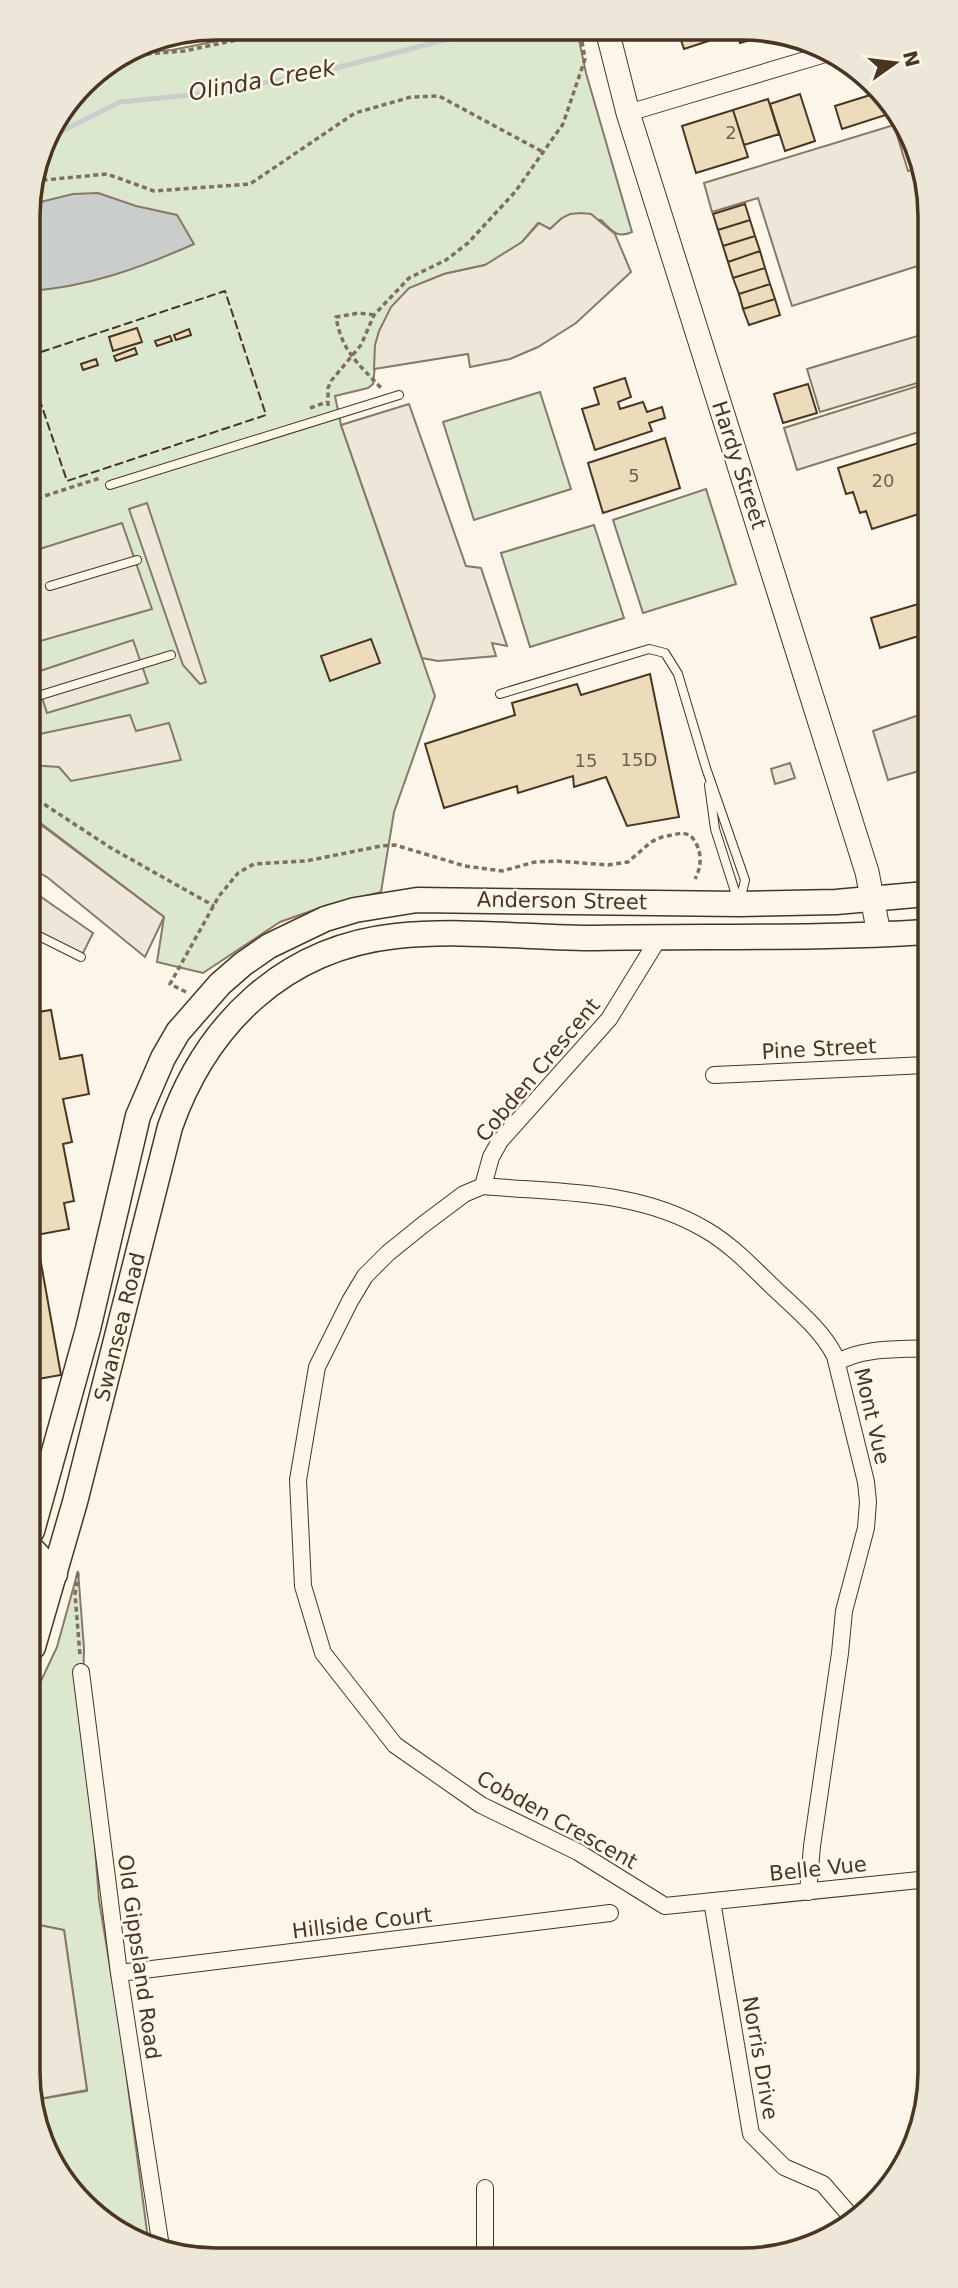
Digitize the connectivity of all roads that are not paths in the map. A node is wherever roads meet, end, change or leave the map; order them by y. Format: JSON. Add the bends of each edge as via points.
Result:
{"nodes":[{"id":1,"x":610,"y":40,"type":"edge"},
{"id":2,"x":815,"y":57,"type":"edge"},
{"id":3,"x":628,"y":113,"type":"junction"},
{"id":4,"x":400,"y":395,"type":"dead end"},
{"id":5,"x":110,"y":485,"type":"dead end"},
{"id":6,"x":137,"y":560,"type":"dead end"},
{"id":7,"x":50,"y":586,"type":"dead end"},
{"id":8,"x":171,"y":655,"type":"dead end"},
{"id":9,"x":500,"y":694,"type":"dead end"},
{"id":10,"x":41,"y":695,"type":"dead end"},
{"id":11,"x":706,"y":768,"type":"junction"},
{"id":12,"x":918,"y":895,"type":"edge"},
{"id":13,"x":873,"y":898,"type":"junction"},
{"id":14,"x":515,"y":900,"type":"junction"},
{"id":15,"x":739,"y":904,"type":"junction"},
{"id":16,"x":918,"y":932,"type":"edge"},
{"id":17,"x":879,"y":934,"type":"junction"},
{"id":18,"x":660,"y":936,"type":"junction"},
{"id":19,"x":742,"y":936,"type":"junction"},
{"id":20,"x":41,"y":937,"type":"edge"},
{"id":21,"x":81,"y":957,"type":"dead end"},
{"id":22,"x":220,"y":984,"type":"joint"},
{"id":23,"x":231,"y":1020,"type":"joint"},
{"id":24,"x":918,"y":1065,"type":"edge"},
{"id":25,"x":713,"y":1075,"type":"dead end"},
{"id":26,"x":483,"y":1186,"type":"junction"},
{"id":27,"x":917,"y":1349,"type":"edge"},
{"id":28,"x":838,"y":1362,"type":"junction"},
{"id":29,"x":40,"y":1504,"type":"edge"},
{"id":30,"x":40,"y":1558,"type":"edge"},
{"id":31,"x":55,"y":1573,"type":"edge"},
{"id":32,"x":40,"y":1617,"type":"edge"},
{"id":33,"x":81,"y":1672,"type":"road end"},
{"id":34,"x":917,"y":1880,"type":"edge"},
{"id":35,"x":808,"y":1892,"type":"junction"},
{"id":36,"x":712,"y":1901,"type":"junction"},
{"id":37,"x":610,"y":1913,"type":"dead end"},
{"id":38,"x":119,"y":1973,"type":"junction"},
{"id":39,"x":485,"y":2188,"type":"dead end"},
{"id":40,"x":847,"y":2212,"type":"edge"},
{"id":41,"x":160,"y":2238,"type":"edge"},
{"id":42,"x":485,"y":2248,"type":"edge"}],
"edges":[{"from":1,"to":3,"type":"main road","name":"Hardy Street"},
{"from":2,"to":3,"type":"street"},
{"from":3,"to":13,"type":"main road","name":"Hardy Street"},
{"from":4,"to":5,"type":"lane"},
{"from":6,"to":7,"type":"lane"},
{"from":8,"to":10,"type":"lane"},
{"from":9,"to":11,"type":"lane","via":[[658,649],[678,674]]},
{"from":11,"to":15,"type":"lane","via":[[715,829]]},
{"from":11,"to":15,"type":"lane","via":[[745,880]]},
{"from":12,"to":13,"type":"main road","name":"Anderson Street"},
{"from":13,"to":15,"type":"main road","name":"Anderson Street"},
{"from":13,"to":17,"type":"main road","name":"Hardy Street"},
{"from":14,"to":15,"type":"main road","name":"Anderson Street"},
{"from":14,"to":18,"type":"main road","via":[[581,914],[652,916]]},
{"from":14,"to":22,"type":"main road","name":"Anderson Street","via":[[417,900],[345,913],[297,930]]},
{"from":15,"to":19,"type":"main road"},
{"from":16,"to":17,"type":"main road","name":"Anderson Street"},
{"from":17,"to":19,"type":"main road","name":"Anderson Street"},
{"from":18,"to":19,"type":"main road","name":"Anderson Street"},
{"from":18,"to":23,"type":"main road","name":"Anderson Street","via":[[423,934],[366,941],[338,949],[278,980]]},
{"from":18,"to":26,"type":"street","name":"Cobden Crescent","via":[[609,1019],[500,1141]]},
{"from":20,"to":21,"type":"lane"},
{"from":22,"to":29,"type":"main road","name":"Swansea Road","via":[[178,1032],[138,1116]]},
{"from":23,"to":31,"type":"main road","name":"Swansea Road","via":[[195,1068],[170,1127]]},
{"from":24,"to":25,"type":"street","name":"Pine Street"},
{"from":26,"to":28,"type":"street","name":"Mont Vue","via":[[597,1195],[684,1218],[717,1237],[756,1271],[828,1343]]},
{"from":26,"to":36,"type":"street","name":"Cobden Crescent","via":[[464,1194],[424,1224],[365,1276],[317,1367],[298,1480],[303,1586],[323,1653],[396,1745],[481,1805],[578,1852],[665,1906]]},
{"from":27,"to":28,"type":"street","via":[[869,1352]]},
{"from":28,"to":35,"type":"street","name":"Mont Vue","via":[[868,1502],[866,1528],[844,1611]]},
{"from":30,"to":31,"type":"main road"},
{"from":31,"to":32,"type":"main road","name":"Swansea Road"},
{"from":33,"to":38,"type":"street","name":"Old Gippsland Road"},
{"from":34,"to":35,"type":"street","name":"Belle Vue"},
{"from":35,"to":36,"type":"street","name":"Belle Vue"},
{"from":36,"to":40,"type":"street","name":"Norris Drive","via":[[751,2134],[784,2167],[823,2184]]},
{"from":37,"to":38,"type":"street","name":"Hillside Court"},
{"from":38,"to":41,"type":"street","name":"Old Gippsland Road"},
{"from":39,"to":42,"type":"street"}]}
